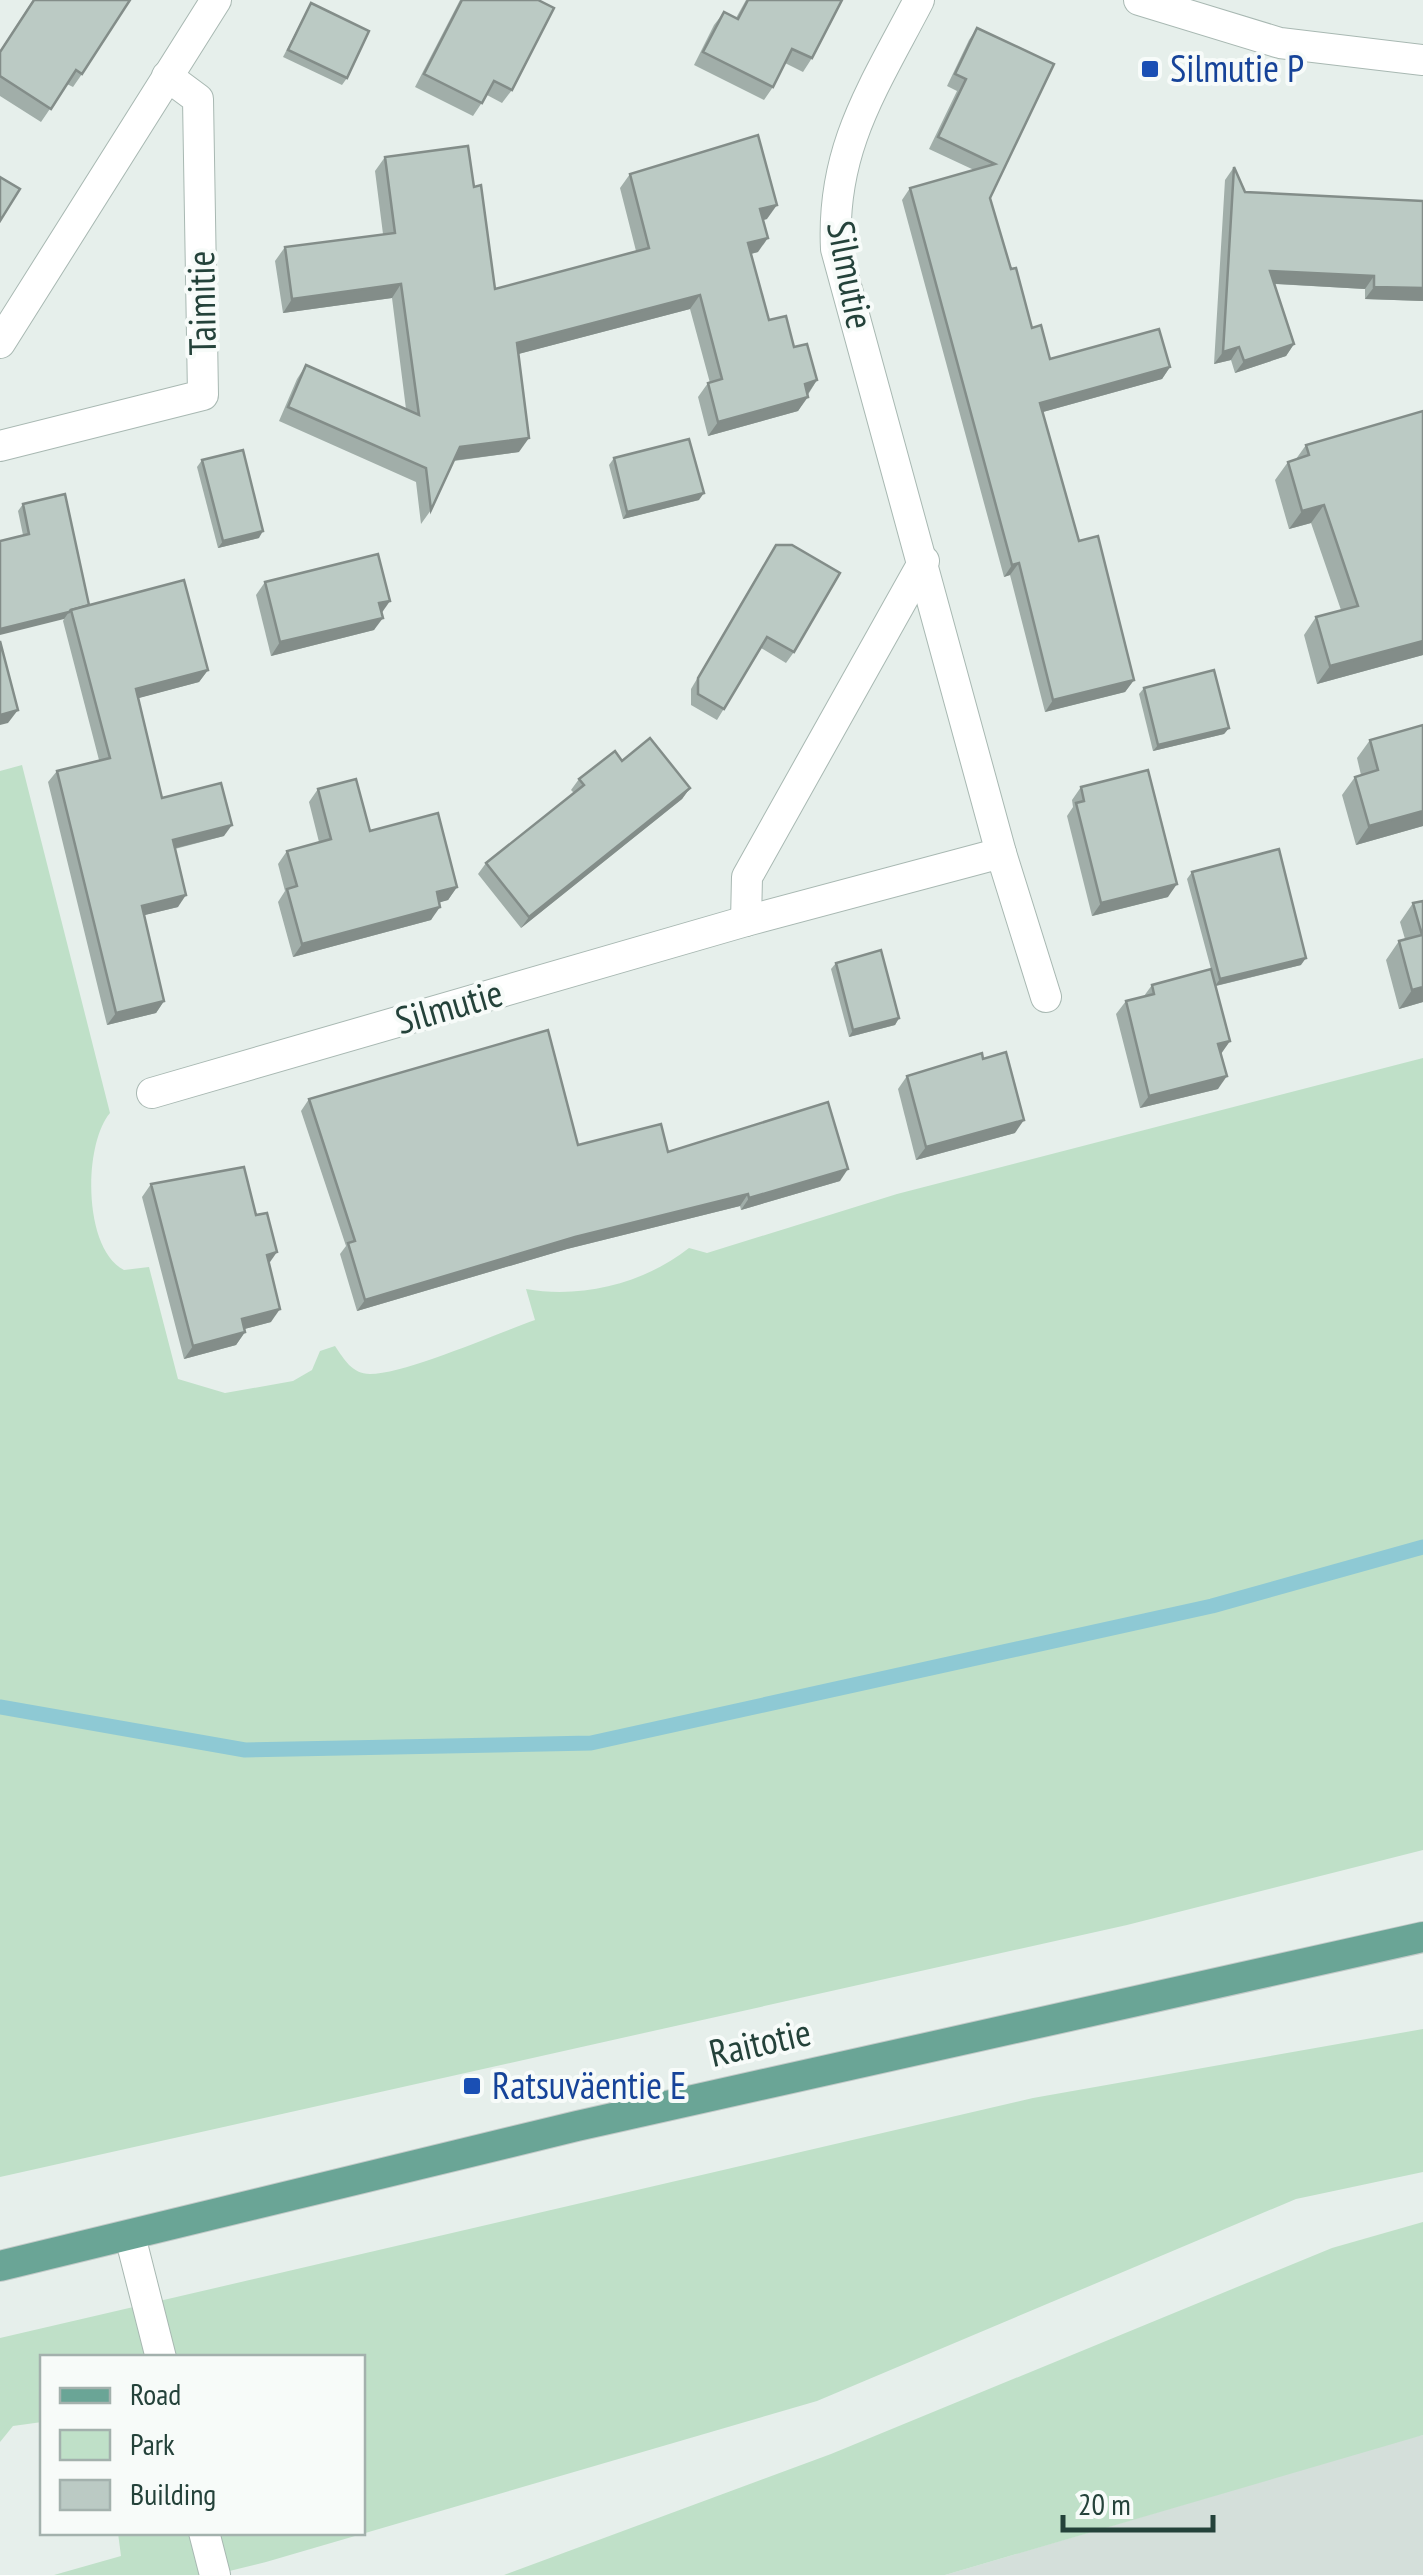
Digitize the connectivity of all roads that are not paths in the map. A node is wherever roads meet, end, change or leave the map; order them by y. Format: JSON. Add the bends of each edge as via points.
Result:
{"nodes":[{"id":1,"x":216,"y":0,"type":"edge"},
{"id":2,"x":919,"y":0,"type":"edge"},
{"id":3,"x":1139,"y":0,"type":"edge"},
{"id":4,"x":1423,"y":60,"type":"edge"},
{"id":5,"x":168,"y":76,"type":"junction"},
{"id":6,"x":0,"y":343,"type":"edge"},
{"id":7,"x":0,"y":446,"type":"edge"},
{"id":8,"x":924,"y":561,"type":"junction"},
{"id":9,"x":1001,"y":854,"type":"junction"},
{"id":10,"x":746,"y":920,"type":"junction"},
{"id":11,"x":1046,"y":997,"type":"dead end"},
{"id":12,"x":152,"y":1094,"type":"dead end"},
{"id":13,"x":1423,"y":1937,"type":"edge"},
{"id":14,"x":130,"y":2236,"type":"junction"},
{"id":15,"x":0,"y":2266,"type":"edge"},
{"id":16,"x":160,"y":2355,"type":"edge"},
{"id":17,"x":205,"y":2535,"type":"edge"},
{"id":18,"x":215,"y":2575,"type":"edge"}],
"edges":[{"from":1,"to":5,"type":"street"},
{"from":2,"to":8,"type":"street","name":"Silmutie","via":[[855,124],[838,174],[834,213],[836,249]]},
{"from":3,"to":4,"type":"street","via":[[1280,43]]},
{"from":5,"to":6,"type":"street"},
{"from":5,"to":7,"type":"street","name":"Taimitie","via":[[198,99],[204,395]]},
{"from":8,"to":9,"type":"street","name":"Silmutie"},
{"from":8,"to":10,"type":"street","via":[[747,877]]},
{"from":9,"to":10,"type":"street","name":"Silmutie"},
{"from":9,"to":11,"type":"street","name":"Silmutie"},
{"from":10,"to":12,"type":"street","name":"Silmutie"},
{"from":13,"to":14,"type":"main road","name":"Raitotie","via":[[577,2126]]},
{"from":14,"to":15,"type":"main road","name":"Raitotie"},
{"from":14,"to":16,"type":"street"},
{"from":17,"to":18,"type":"street"}]}
